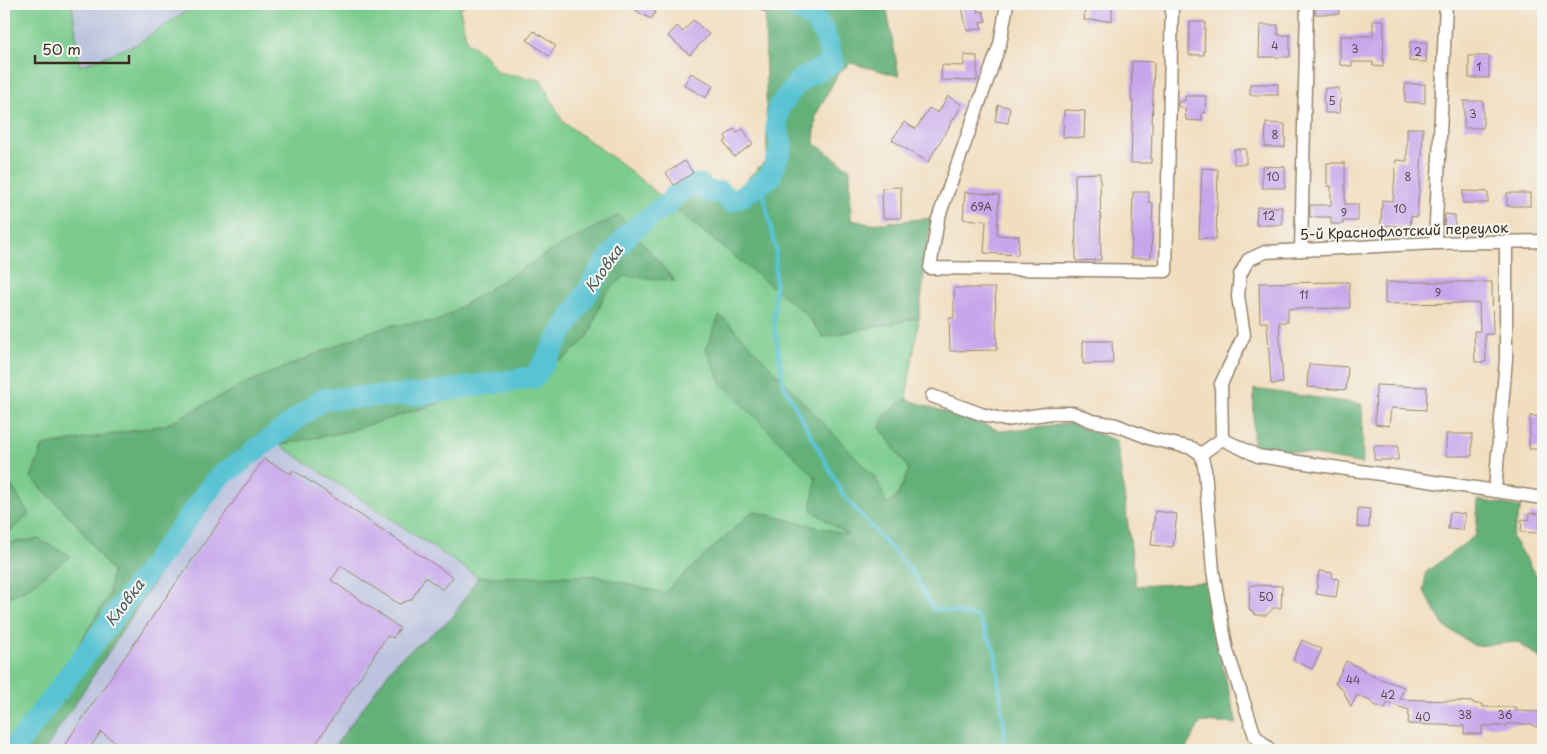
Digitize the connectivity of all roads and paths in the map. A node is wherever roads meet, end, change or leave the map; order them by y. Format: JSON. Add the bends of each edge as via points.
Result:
{"nodes":[{"id":1,"x":1007,"y":4,"type":"edge"},
{"id":2,"x":1172,"y":4,"type":"edge"},
{"id":3,"x":1307,"y":4,"type":"edge"},
{"id":4,"x":1446,"y":4,"type":"edge"},
{"id":5,"x":1543,"y":241,"type":"edge"},
{"id":6,"x":1506,"y":242,"type":"junction"},
{"id":7,"x":1435,"y":243,"type":"junction"},
{"id":8,"x":1301,"y":250,"type":"junction"},
{"id":9,"x":932,"y":396,"type":"dead end"},
{"id":10,"x":1222,"y":439,"type":"junction"},
{"id":11,"x":1201,"y":454,"type":"junction"},
{"id":12,"x":1495,"y":490,"type":"junction"},
{"id":13,"x":1543,"y":498,"type":"edge"},
{"id":14,"x":1270,"y":750,"type":"edge"}],
"edges":[{"from":1,"to":2,"type":"street","via":[[1000,44],[938,219],[930,268],[1166,271]]},
{"from":3,"to":8,"type":"street"},
{"from":4,"to":7,"type":"street"},
{"from":5,"to":6,"type":"street","name":"5-й Краснофлотский переулок"},
{"from":6,"to":7,"type":"street","name":"5-й Краснофлотский переулок"},
{"from":6,"to":12,"type":"street","via":[[1506,359]]},
{"from":7,"to":8,"type":"street","name":"5-й Краснофлотский переулок"},
{"from":8,"to":10,"type":"street","name":"5-й Краснофлотский переулок","via":[[1265,252],[1248,260],[1240,275],[1238,296],[1244,335],[1221,384]]},
{"from":9,"to":11,"type":"street","via":[[1005,420],[1073,413],[1152,439],[1192,448]]},
{"from":10,"to":11,"type":"street"},
{"from":10,"to":12,"type":"street","via":[[1258,456]]},
{"from":11,"to":14,"type":"street","via":[[1213,570],[1226,651],[1255,736]]},
{"from":12,"to":13,"type":"street"}]}
